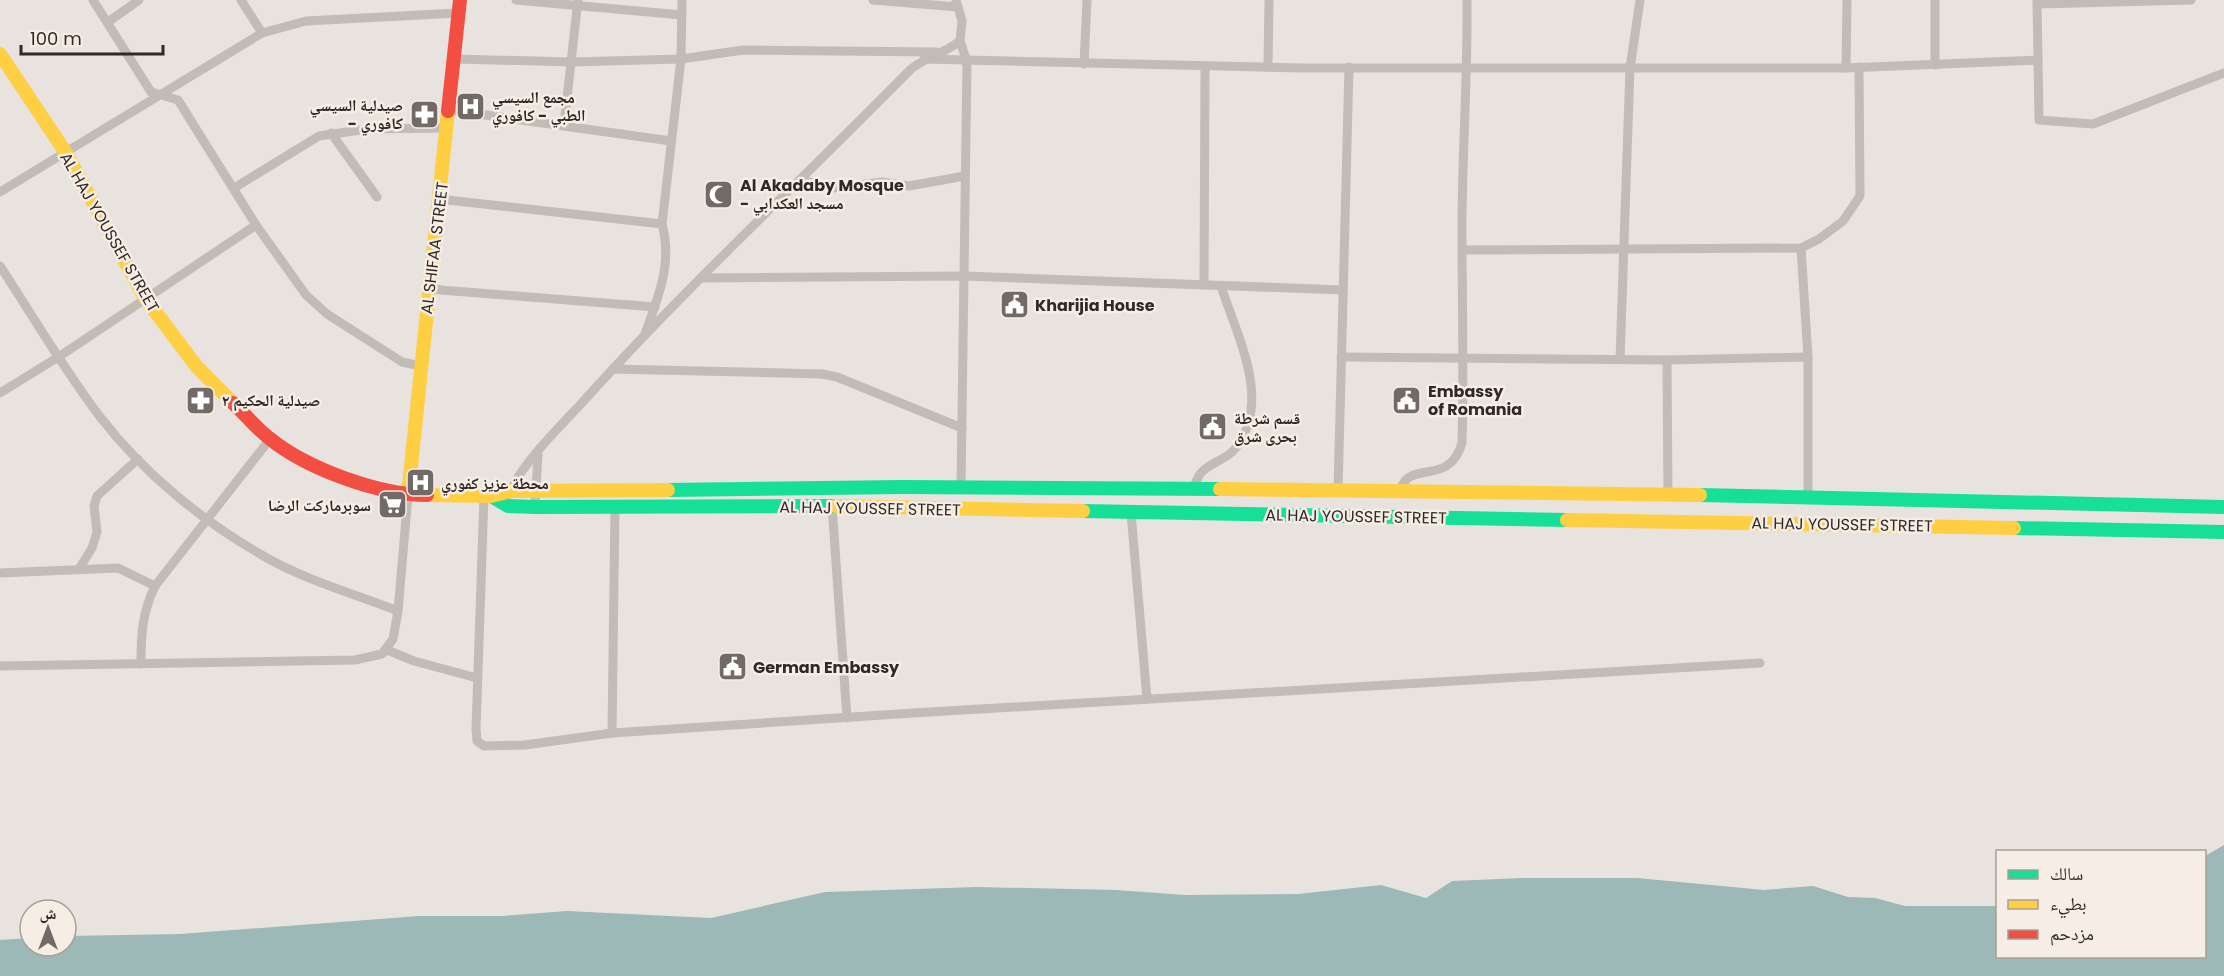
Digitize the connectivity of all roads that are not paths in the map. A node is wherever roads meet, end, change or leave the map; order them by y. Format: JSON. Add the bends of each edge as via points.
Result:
{"nodes":[{"id":1,"x":93,"y":0,"type":"edge"},
{"id":2,"x":139,"y":0,"type":"edge"},
{"id":3,"x":241,"y":0,"type":"edge"},
{"id":4,"x":516,"y":0,"type":"edge"},
{"id":5,"x":682,"y":0,"type":"edge"},
{"id":6,"x":873,"y":0,"type":"edge"},
{"id":7,"x":1087,"y":0,"type":"edge"},
{"id":8,"x":1269,"y":0,"type":"edge"},
{"id":9,"x":1467,"y":0,"type":"edge"},
{"id":10,"x":1640,"y":0,"type":"edge"},
{"id":11,"x":1846,"y":0,"type":"edge"},
{"id":12,"x":1935,"y":0,"type":"edge"},
{"id":13,"x":2191,"y":0,"type":"edge"},
{"id":14,"x":2037,"y":2,"type":"edge"},
{"id":15,"x":578,"y":3,"type":"edge"},
{"id":16,"x":957,"y":4,"type":"edge"},
{"id":17,"x":459,"y":6,"type":"edge"},
{"id":18,"x":682,"y":15,"type":"junction"},
{"id":19,"x":108,"y":22,"type":"junction"},
{"id":20,"x":262,"y":33,"type":"junction"},
{"id":21,"x":960,"y":41,"type":"junction"},
{"id":22,"x":944,"y":52,"type":"junction"},
{"id":23,"x":0,"y":54,"type":"edge"},
{"id":24,"x":455,"y":59,"type":"junction"},
{"id":25,"x":681,"y":59,"type":"junction"},
{"id":26,"x":924,"y":59,"type":"junction"},
{"id":27,"x":2038,"y":60,"type":"junction"},
{"id":28,"x":572,"y":62,"type":"junction"},
{"id":29,"x":967,"y":62,"type":"junction"},
{"id":30,"x":1084,"y":64,"type":"junction"},
{"id":31,"x":1935,"y":65,"type":"junction"},
{"id":32,"x":1205,"y":66,"type":"junction"},
{"id":33,"x":1268,"y":67,"type":"junction"},
{"id":34,"x":1349,"y":67,"type":"junction"},
{"id":35,"x":1859,"y":67,"type":"junction"},
{"id":36,"x":1468,"y":68,"type":"junction"},
{"id":37,"x":1630,"y":68,"type":"junction"},
{"id":38,"x":1846,"y":68,"type":"junction"},
{"id":39,"x":2224,"y":73,"type":"edge"},
{"id":40,"x":163,"y":95,"type":"junction"},
{"id":41,"x":450,"y":110,"type":"junction"},
{"id":42,"x":564,"y":125,"type":"junction"},
{"id":43,"x":448,"y":128,"type":"junction"},
{"id":44,"x":331,"y":133,"type":"junction"},
{"id":45,"x":671,"y":141,"type":"junction"},
{"id":46,"x":66,"y":153,"type":"junction"},
{"id":47,"x":965,"y":176,"type":"junction"},
{"id":48,"x":802,"y":180,"type":"junction"},
{"id":49,"x":234,"y":188,"type":"junction"},
{"id":50,"x":0,"y":192,"type":"edge"},
{"id":51,"x":377,"y":198,"type":"dead end"},
{"id":52,"x":439,"y":199,"type":"junction"},
{"id":53,"x":662,"y":224,"type":"junction"},
{"id":54,"x":256,"y":225,"type":"junction"},
{"id":55,"x":1801,"y":248,"type":"junction"},
{"id":56,"x":1463,"y":250,"type":"junction"},
{"id":57,"x":1623,"y":250,"type":"junction"},
{"id":58,"x":0,"y":266,"type":"edge"},
{"id":59,"x":964,"y":276,"type":"junction"},
{"id":60,"x":701,"y":278,"type":"junction"},
{"id":61,"x":1204,"y":285,"type":"junction"},
{"id":62,"x":428,"y":286,"type":"junction"},
{"id":63,"x":1221,"y":286,"type":"junction"},
{"id":64,"x":1343,"y":290,"type":"junction"},
{"id":65,"x":145,"y":298,"type":"junction"},
{"id":66,"x":655,"y":307,"type":"junction"},
{"id":67,"x":645,"y":337,"type":"junction"},
{"id":68,"x":60,"y":356,"type":"junction"},
{"id":69,"x":1341,"y":357,"type":"junction"},
{"id":70,"x":1808,"y":357,"type":"junction"},
{"id":71,"x":1465,"y":358,"type":"junction"},
{"id":72,"x":1620,"y":359,"type":"junction"},
{"id":73,"x":1667,"y":360,"type":"junction"},
{"id":74,"x":421,"y":366,"type":"junction"},
{"id":75,"x":613,"y":369,"type":"junction"},
{"id":76,"x":0,"y":393,"type":"edge"},
{"id":77,"x":962,"y":428,"type":"junction"},
{"id":78,"x":270,"y":439,"type":"junction"},
{"id":79,"x":538,"y":452,"type":"junction"},
{"id":80,"x":138,"y":459,"type":"junction"},
{"id":81,"x":961,"y":487,"type":"junction"},
{"id":82,"x":511,"y":490,"type":"junction"},
{"id":83,"x":1193,"y":490,"type":"junction"},
{"id":84,"x":1338,"y":490,"type":"junction"},
{"id":85,"x":534,"y":491,"type":"junction"},
{"id":86,"x":1400,"y":491,"type":"junction"},
{"id":87,"x":408,"y":495,"type":"junction"},
{"id":88,"x":488,"y":496,"type":"junction"},
{"id":89,"x":1668,"y":496,"type":"junction"},
{"id":90,"x":1808,"y":499,"type":"junction"},
{"id":91,"x":2050,"y":504,"type":"junction"},
{"id":92,"x":508,"y":506,"type":"junction"},
{"id":93,"x":615,"y":506,"type":"junction"},
{"id":94,"x":832,"y":506,"type":"junction"},
{"id":95,"x":535,"y":507,"type":"junction"},
{"id":96,"x":2224,"y":507,"type":"edge"},
{"id":97,"x":1131,"y":513,"type":"junction"},
{"id":98,"x":1193,"y":514,"type":"junction"},
{"id":99,"x":207,"y":521,"type":"junction"},
{"id":100,"x":2050,"y":528,"type":"junction"},
{"id":101,"x":2224,"y":532,"type":"edge"},
{"id":102,"x":79,"y":570,"type":"junction"},
{"id":103,"x":0,"y":573,"type":"edge"},
{"id":104,"x":155,"y":586,"type":"junction"},
{"id":105,"x":398,"y":611,"type":"junction"},
{"id":106,"x":387,"y":650,"type":"junction"},
{"id":107,"x":1760,"y":663,"type":"dead end"},
{"id":108,"x":141,"y":664,"type":"junction"},
{"id":109,"x":0,"y":666,"type":"edge"},
{"id":110,"x":477,"y":678,"type":"junction"},
{"id":111,"x":1147,"y":699,"type":"junction"},
{"id":112,"x":847,"y":718,"type":"junction"},
{"id":113,"x":612,"y":733,"type":"junction"}],
"edges":[{"from":1,"to":19,"type":"street"},
{"from":2,"to":19,"type":"street"},
{"from":3,"to":20,"type":"street"},
{"from":4,"to":15,"type":"street"},
{"from":5,"to":18,"type":"street"},
{"from":6,"to":16,"type":"street"},
{"from":7,"to":30,"type":"street"},
{"from":8,"to":33,"type":"street"},
{"from":9,"to":36,"type":"street"},
{"from":10,"to":37,"type":"street"},
{"from":11,"to":38,"type":"street"},
{"from":12,"to":31,"type":"street"},
{"from":13,"to":14,"type":"street"},
{"from":14,"to":27,"type":"street"},
{"from":15,"to":18,"type":"street"},
{"from":15,"to":28,"type":"street"},
{"from":16,"to":21,"type":"street"},
{"from":17,"to":20,"type":"street","via":[[306,21]]},
{"from":17,"to":24,"type":"main road","name":"AL SHIFAA STREET"},
{"from":18,"to":25,"type":"street"},
{"from":19,"to":40,"type":"street","via":[[151,92]]},
{"from":20,"to":40,"type":"street"},
{"from":21,"to":22,"type":"street"},
{"from":21,"to":29,"type":"street"},
{"from":22,"to":25,"type":"street","via":[[743,50]]},
{"from":22,"to":26,"type":"street"},
{"from":23,"to":46,"type":"main road","name":"AL HAJ YOUSSEF STREET"},
{"from":24,"to":28,"type":"street"},
{"from":24,"to":41,"type":"main road","name":"AL SHIFAA STREET"},
{"from":25,"to":28,"type":"street"},
{"from":25,"to":45,"type":"street"},
{"from":26,"to":29,"type":"street"},
{"from":26,"to":48,"type":"street"},
{"from":27,"to":31,"type":"street"},
{"from":27,"to":39,"type":"street","via":[[2039,120],[2093,124]]},
{"from":28,"to":42,"type":"street"},
{"from":29,"to":30,"type":"street"},
{"from":29,"to":47,"type":"street"},
{"from":30,"to":32,"type":"street"},
{"from":31,"to":35,"type":"street"},
{"from":32,"to":33,"type":"street"},
{"from":32,"to":61,"type":"street"},
{"from":33,"to":34,"type":"street"},
{"from":34,"to":36,"type":"street"},
{"from":34,"to":64,"type":"street"},
{"from":35,"to":38,"type":"street"},
{"from":35,"to":55,"type":"street","via":[[1860,196],[1843,221]]},
{"from":36,"to":37,"type":"street"},
{"from":36,"to":56,"type":"street"},
{"from":37,"to":38,"type":"street"},
{"from":37,"to":57,"type":"street"},
{"from":40,"to":46,"type":"street"},
{"from":40,"to":49,"type":"street","via":[[178,100]]},
{"from":41,"to":42,"type":"street"},
{"from":41,"to":43,"type":"main road","name":"AL SHIFAA STREET"},
{"from":42,"to":45,"type":"street"},
{"from":43,"to":44,"type":"street"},
{"from":43,"to":52,"type":"main road","name":"AL SHIFAA STREET"},
{"from":44,"to":49,"type":"street","via":[[319,136]]},
{"from":44,"to":51,"type":"street"},
{"from":45,"to":53,"type":"street"},
{"from":46,"to":50,"type":"street"},
{"from":46,"to":65,"type":"main road","name":"AL HAJ YOUSSEF STREET"},
{"from":47,"to":48,"type":"street","via":[[909,186],[882,182],[833,188]]},
{"from":47,"to":59,"type":"street"},
{"from":48,"to":60,"type":"street"},
{"from":49,"to":54,"type":"street"},
{"from":52,"to":53,"type":"street"},
{"from":52,"to":62,"type":"main road","name":"AL SHIFAA STREET"},
{"from":53,"to":66,"type":"street","via":[[668,261]]},
{"from":54,"to":65,"type":"street"},
{"from":54,"to":74,"type":"street","via":[[306,295],[327,314],[402,362]]},
{"from":55,"to":57,"type":"street"},
{"from":55,"to":70,"type":"street"},
{"from":56,"to":57,"type":"street"},
{"from":56,"to":71,"type":"street"},
{"from":57,"to":72,"type":"street"},
{"from":58,"to":68,"type":"street"},
{"from":59,"to":60,"type":"street"},
{"from":59,"to":61,"type":"street"},
{"from":59,"to":77,"type":"street"},
{"from":60,"to":67,"type":"street"},
{"from":61,"to":63,"type":"street"},
{"from":62,"to":66,"type":"street"},
{"from":62,"to":74,"type":"main road","name":"AL SHIFAA STREET"},
{"from":63,"to":64,"type":"street"},
{"from":63,"to":83,"type":"street","via":[[1248,368],[1252,413],[1247,433],[1233,452],[1201,472]]},
{"from":64,"to":69,"type":"street"},
{"from":65,"to":68,"type":"street"},
{"from":65,"to":78,"type":"main road","name":"AL HAJ YOUSSEF STREET","via":[[197,367]]},
{"from":66,"to":67,"type":"street"},
{"from":67,"to":75,"type":"street"},
{"from":68,"to":76,"type":"street"},
{"from":68,"to":80,"type":"street","via":[[102,418]]},
{"from":69,"to":71,"type":"street"},
{"from":69,"to":84,"type":"street"},
{"from":70,"to":73,"type":"street"},
{"from":70,"to":90,"type":"street"},
{"from":71,"to":72,"type":"street"},
{"from":71,"to":86,"type":"street","via":[[1462,443],[1458,456],[1452,464],[1403,479]]},
{"from":72,"to":73,"type":"street"},
{"from":73,"to":89,"type":"street"},
{"from":74,"to":87,"type":"main road","name":"AL SHIFAA STREET"},
{"from":75,"to":77,"type":"street","via":[[837,377]]},
{"from":75,"to":79,"type":"street"},
{"from":77,"to":81,"type":"street"},
{"from":78,"to":87,"type":"main road","name":"AL HAJ YOUSSEF STREET","via":[[338,475],[373,489]]},
{"from":78,"to":99,"type":"street"},
{"from":79,"to":82,"type":"street"},
{"from":79,"to":85,"type":"street"},
{"from":80,"to":99,"type":"street"},
{"from":80,"to":102,"type":"street","via":[[97,496],[97,532]]},
{"from":81,"to":83,"type":"main road","name":"AL HAJ YOUSSEF STREET"},
{"from":81,"to":85,"type":"main road","name":"AL HAJ YOUSSEF STREET"},
{"from":82,"to":85,"type":"main road","name":"AL HAJ YOUSSEF STREET"},
{"from":82,"to":88,"type":"main road","name":"AL HAJ YOUSSEF STREET"},
{"from":82,"to":92,"type":"street"},
{"from":83,"to":84,"type":"main road","name":"AL HAJ YOUSSEF STREET"},
{"from":83,"to":98,"type":"main road"},
{"from":84,"to":86,"type":"main road","name":"AL HAJ YOUSSEF STREET"},
{"from":85,"to":95,"type":"street"},
{"from":86,"to":89,"type":"main road","name":"AL HAJ YOUSSEF STREET"},
{"from":87,"to":88,"type":"main road","name":"AL HAJ YOUSSEF STREET"},
{"from":87,"to":105,"type":"street"},
{"from":88,"to":92,"type":"main road","name":"AL HAJ YOUSSEF STREET"},
{"from":88,"to":110,"type":"street"},
{"from":89,"to":90,"type":"main road","name":"AL HAJ YOUSSEF STREET"},
{"from":90,"to":91,"type":"main road","name":"AL HAJ YOUSSEF STREET"},
{"from":91,"to":96,"type":"main road","name":"AL HAJ YOUSSEF STREET"},
{"from":91,"to":100,"type":"main road"},
{"from":92,"to":95,"type":"main road","name":"AL HAJ YOUSSEF STREET"},
{"from":93,"to":94,"type":"main road","name":"AL HAJ YOUSSEF STREET"},
{"from":93,"to":95,"type":"main road","name":"AL HAJ YOUSSEF STREET"},
{"from":93,"to":113,"type":"street"},
{"from":94,"to":97,"type":"main road","name":"AL HAJ YOUSSEF STREET"},
{"from":94,"to":112,"type":"street"},
{"from":97,"to":98,"type":"main road","name":"AL HAJ YOUSSEF STREET"},
{"from":97,"to":111,"type":"street"},
{"from":98,"to":100,"type":"main road","name":"AL HAJ YOUSSEF STREET"},
{"from":99,"to":104,"type":"street"},
{"from":99,"to":105,"type":"street","via":[[269,559]]},
{"from":100,"to":101,"type":"main road","name":"AL HAJ YOUSSEF STREET"},
{"from":102,"to":103,"type":"street"},
{"from":102,"to":104,"type":"street","via":[[118,568]]},
{"from":104,"to":108,"type":"street","via":[[141,625]]},
{"from":105,"to":106,"type":"street"},
{"from":106,"to":108,"type":"street","via":[[355,660]]},
{"from":106,"to":110,"type":"street"},
{"from":107,"to":111,"type":"street"},
{"from":108,"to":109,"type":"street"},
{"from":110,"to":113,"type":"street","via":[[477,741],[484,747]]},
{"from":111,"to":112,"type":"street"},
{"from":112,"to":113,"type":"street"}]}
